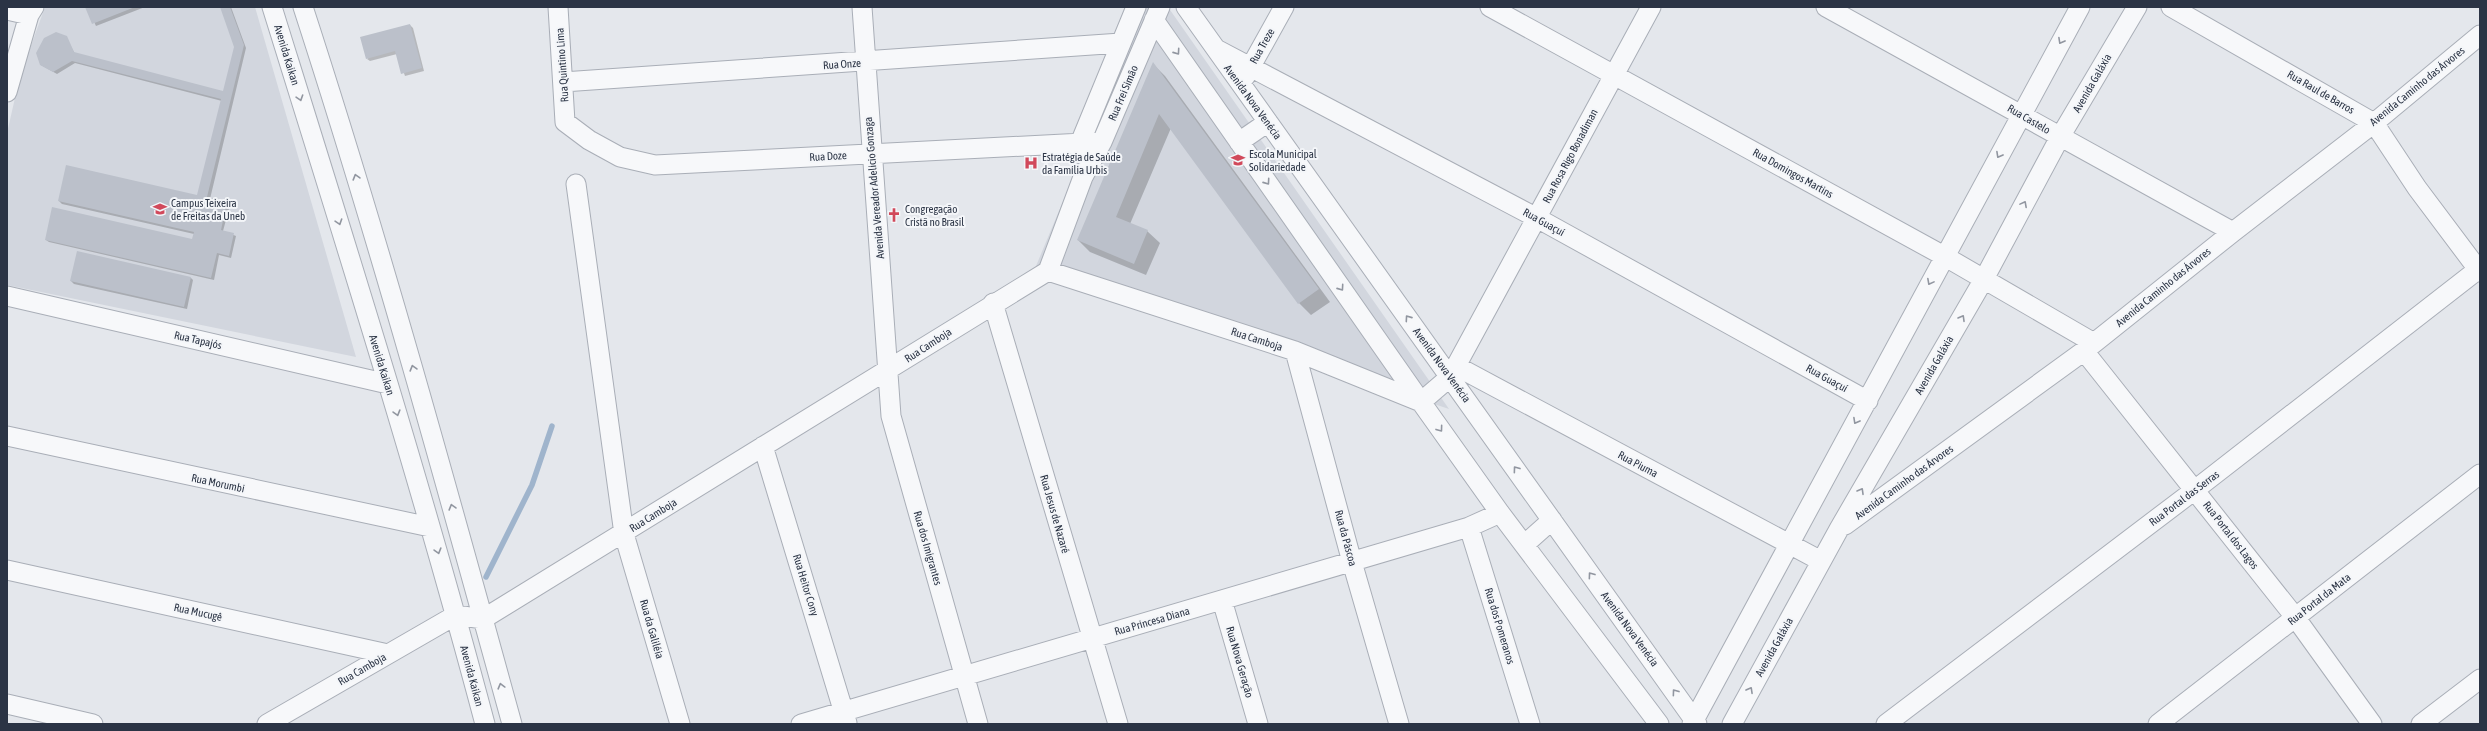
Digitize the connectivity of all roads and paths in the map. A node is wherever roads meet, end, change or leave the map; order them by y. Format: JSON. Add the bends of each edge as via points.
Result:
{"nodes":[{"id":1,"x":272,"y":7,"type":"edge"},
{"id":2,"x":303,"y":7,"type":"edge"},
{"id":3,"x":558,"y":7,"type":"edge"},
{"id":4,"x":862,"y":7,"type":"edge"},
{"id":5,"x":1136,"y":7,"type":"edge"},
{"id":6,"x":1186,"y":7,"type":"edge"},
{"id":7,"x":1284,"y":7,"type":"edge"},
{"id":8,"x":1490,"y":7,"type":"edge"},
{"id":9,"x":1651,"y":7,"type":"edge"},
{"id":10,"x":1826,"y":7,"type":"edge"},
{"id":11,"x":2080,"y":7,"type":"edge"},
{"id":12,"x":2137,"y":7,"type":"edge"},
{"id":13,"x":2171,"y":7,"type":"edge"},
{"id":14,"x":7,"y":10,"type":"edge"},
{"id":15,"x":32,"y":11,"type":"edge"},
{"id":16,"x":1157,"y":14,"type":"edge"},
{"id":17,"x":2480,"y":35,"type":"edge"},
{"id":18,"x":1121,"y":43,"type":"junction"},
{"id":19,"x":1216,"y":50,"type":"junction"},
{"id":20,"x":865,"y":62,"type":"junction"},
{"id":21,"x":1250,"y":66,"type":"junction"},
{"id":22,"x":1614,"y":75,"type":"junction"},
{"id":23,"x":563,"y":82,"type":"junction"},
{"id":24,"x":1241,"y":84,"type":"junction"},
{"id":25,"x":7,"y":92,"type":"edge"},
{"id":26,"x":2021,"y":114,"type":"junction"},
{"id":27,"x":565,"y":122,"type":"joint"},
{"id":28,"x":1268,"y":122,"type":"junction"},
{"id":29,"x":2374,"y":123,"type":"junction"},
{"id":30,"x":2060,"y":137,"type":"junction"},
{"id":31,"x":1102,"y":142,"type":"junction"},
{"id":32,"x":1239,"y":142,"type":"junction"},
{"id":33,"x":1080,"y":143,"type":"junction"},
{"id":34,"x":871,"y":154,"type":"junction"},
{"id":35,"x":1083,"y":177,"type":"junction"},
{"id":36,"x":576,"y":184,"type":"dead end"},
{"id":37,"x":1537,"y":218,"type":"junction"},
{"id":38,"x":2232,"y":232,"type":"junction"},
{"id":39,"x":1944,"y":256,"type":"junction"},
{"id":40,"x":2479,"y":270,"type":"edge"},
{"id":41,"x":1048,"y":271,"type":"junction"},
{"id":42,"x":1984,"y":279,"type":"junction"},
{"id":43,"x":7,"y":296,"type":"edge"},
{"id":44,"x":993,"y":304,"type":"junction"},
{"id":45,"x":2089,"y":347,"type":"junction"},
{"id":46,"x":1295,"y":351,"type":"junction"},
{"id":47,"x":890,"y":370,"type":"junction"},
{"id":48,"x":1453,"y":371,"type":"junction"},
{"id":49,"x":388,"y":384,"type":"junction"},
{"id":50,"x":1868,"y":401,"type":"junction"},
{"id":51,"x":1421,"y":402,"type":"junction"},
{"id":52,"x":7,"y":436,"type":"edge"},
{"id":53,"x":763,"y":446,"type":"junction"},
{"id":54,"x":2480,"y":474,"type":"edge"},
{"id":55,"x":2196,"y":489,"type":"junction"},
{"id":56,"x":1500,"y":513,"type":"junction"},
{"id":57,"x":1552,"y":520,"type":"junction"},
{"id":58,"x":430,"y":527,"type":"junction"},
{"id":59,"x":1469,"y":527,"type":"junction"},
{"id":60,"x":1839,"y":529,"type":"junction"},
{"id":61,"x":624,"y":534,"type":"junction"},
{"id":62,"x":1789,"y":544,"type":"junction"},
{"id":63,"x":1524,"y":545,"type":"junction"},
{"id":64,"x":1821,"y":561,"type":"junction"},
{"id":65,"x":1352,"y":562,"type":"junction"},
{"id":66,"x":7,"y":570,"type":"edge"},
{"id":67,"x":1222,"y":600,"type":"junction"},
{"id":68,"x":470,"y":616,"type":"junction"},
{"id":69,"x":2295,"y":617,"type":"junction"},
{"id":70,"x":1091,"y":638,"type":"junction"},
{"id":71,"x":388,"y":654,"type":"junction"},
{"id":72,"x":964,"y":675,"type":"junction"},
{"id":73,"x":2480,"y":679,"type":"edge"},
{"id":74,"x":7,"y":704,"type":"edge"},
{"id":75,"x":846,"y":718,"type":"edge"},
{"id":76,"x":1695,"y":722,"type":"edge"},
{"id":77,"x":93,"y":724,"type":"edge"},
{"id":78,"x":267,"y":724,"type":"edge"},
{"id":79,"x":485,"y":724,"type":"edge"},
{"id":80,"x":512,"y":724,"type":"edge"},
{"id":81,"x":680,"y":724,"type":"edge"},
{"id":82,"x":802,"y":724,"type":"edge"},
{"id":83,"x":978,"y":724,"type":"edge"},
{"id":84,"x":1118,"y":724,"type":"edge"},
{"id":85,"x":1258,"y":724,"type":"edge"},
{"id":86,"x":1399,"y":724,"type":"edge"},
{"id":87,"x":1530,"y":724,"type":"edge"},
{"id":88,"x":1659,"y":724,"type":"edge"},
{"id":89,"x":1732,"y":724,"type":"edge"},
{"id":90,"x":1886,"y":724,"type":"edge"},
{"id":91,"x":2158,"y":724,"type":"edge"},
{"id":92,"x":2372,"y":724,"type":"edge"},
{"id":93,"x":2421,"y":724,"type":"edge"}],
"edges":[{"from":1,"to":49,"type":"street","name":"Avenida Kaikan","one_way":true},
{"from":68,"to":2,"type":"street","name":"Avenida Kaikan","one_way":true,"via":[[415,375],[340,121]]},
{"from":3,"to":23,"type":"street","name":"Rua Quintino Lima"},
{"from":4,"to":20,"type":"street","name":"Avenida Vereador Adelicio Gonzaga"},
{"from":5,"to":18,"type":"street","name":"Rua Frei Simão"},
{"from":6,"to":19,"type":"street","name":"Avenida Nova Venécia"},
{"from":7,"to":21,"type":"street","name":"Rua Treze"},
{"from":8,"to":22,"type":"street","name":"Rua Domingos Martins"},
{"from":9,"to":22,"type":"street","name":"Rua Rosa Rigo Bonadiman"},
{"from":10,"to":26,"type":"street","name":"Rua Castelo"},
{"from":11,"to":26,"type":"street","one_way":true},
{"from":12,"to":30,"type":"street","name":"Avenida Galáxia"},
{"from":13,"to":29,"type":"street","name":"Rua Raul de Barros"},
{"from":14,"to":15,"type":"street"},
{"from":15,"to":25,"type":"street"},
{"from":16,"to":31,"type":"street","name":"Rua Frei Simão"},
{"from":16,"to":32,"type":"street","one_way":true},
{"from":17,"to":29,"type":"street","name":"Avenida Caminho das Árvores"},
{"from":18,"to":20,"type":"street","name":"Rua Onze"},
{"from":18,"to":33,"type":"street","name":"Rua Frei Simão"},
{"from":19,"to":21,"type":"street","name":"Rua Guaçuí"},
{"from":19,"to":24,"type":"street","name":"Avenida Nova Venécia"},
{"from":20,"to":23,"type":"street","name":"Rua Onze"},
{"from":20,"to":34,"type":"street","name":"Avenida Vereador Adelicio Gonzaga"},
{"from":21,"to":24,"type":"street","name":"Rua Treze"},
{"from":21,"to":37,"type":"street","name":"Rua Guaçuí"},
{"from":22,"to":37,"type":"street","name":"Rua Rosa Rigo Bonadiman"},
{"from":22,"to":39,"type":"street","name":"Rua Domingos Martins"},
{"from":23,"to":27,"type":"street","name":"Rua Quintino Lima"},
{"from":24,"to":28,"type":"street","name":"Avenida Nova Venécia"},
{"from":26,"to":30,"type":"street","name":"Rua Castelo"},
{"from":26,"to":39,"type":"street","one_way":true},
{"from":27,"to":34,"type":"street","name":"Rua Doze","via":[[589,140],[620,157],[655,165]]},
{"from":28,"to":32,"type":"street"},
{"from":48,"to":28,"type":"street","name":"Avenida Nova Venécia","one_way":true},
{"from":29,"to":38,"type":"street","name":"Avenida Caminho das Árvores"},
{"from":29,"to":40,"type":"street","name":"Rua Raul de Barros","via":[[2416,188]]},
{"from":30,"to":38,"type":"street","name":"Rua Castelo"},
{"from":42,"to":30,"type":"street","name":"Avenida Galáxia","one_way":true},
{"from":31,"to":33,"type":"street","name":"Rua Doze"},
{"from":31,"to":35,"type":"street","name":"Rua Frei Simão"},
{"from":32,"to":51,"type":"street","one_way":true},
{"from":33,"to":34,"type":"street","name":"Rua Doze"},
{"from":33,"to":35,"type":"street","name":"Rua Frei Simão"},
{"from":34,"to":47,"type":"street","name":"Avenida Vereador Adelicio Gonzaga"},
{"from":35,"to":41,"type":"street","name":"Rua Frei Simão"},
{"from":36,"to":61,"type":"street","name":"Rua da Galiléia"},
{"from":37,"to":48,"type":"street","name":"Rua Rosa Rigo Bonadiman"},
{"from":37,"to":50,"type":"street","name":"Rua Guaçuí"},
{"from":38,"to":45,"type":"street","name":"Avenida Caminho das Árvores"},
{"from":39,"to":42,"type":"street","name":"Rua Domingos Martins"},
{"from":39,"to":50,"type":"street","one_way":true},
{"from":40,"to":55,"type":"street","name":"Rua Portal das Serras"},
{"from":41,"to":44,"type":"street","name":"Rua Camboja"},
{"from":41,"to":46,"type":"street","name":"Rua Camboja"},
{"from":42,"to":45,"type":"street","name":"Rua Domingos Martins"},
{"from":60,"to":42,"type":"street","name":"Avenida Galáxia","one_way":true},
{"from":43,"to":49,"type":"street","name":"Rua Tapajós"},
{"from":44,"to":47,"type":"street","name":"Rua Camboja"},
{"from":44,"to":70,"type":"street","name":"Rua Jesus de Nazaré"},
{"from":45,"to":55,"type":"street","name":"Rua Portal dos Lagos"},
{"from":45,"to":60,"type":"street","name":"Avenida Caminho das Árvores"},
{"from":46,"to":51,"type":"street","name":"Rua Camboja"},
{"from":46,"to":65,"type":"street","name":"Rua da Páscoa"},
{"from":47,"to":53,"type":"street","name":"Rua Camboja"},
{"from":47,"to":72,"type":"street","name":"Rua dos Imigrantes","via":[[888,389],[891,416]]},
{"from":48,"to":51,"type":"street","name":"Rua Rosa Rigo Bonadiman"},
{"from":57,"to":48,"type":"street","name":"Avenida Nova Venécia","one_way":true},
{"from":48,"to":62,"type":"street","name":"Rua Piuma"},
{"from":49,"to":58,"type":"street","name":"Avenida Kaikan","one_way":true},
{"from":50,"to":62,"type":"street","one_way":true},
{"from":51,"to":56,"type":"street","one_way":true},
{"from":52,"to":58,"type":"street","name":"Rua Morumbi"},
{"from":53,"to":61,"type":"street","name":"Rua Camboja"},
{"from":53,"to":75,"type":"street","name":"Rua Heitor Cony"},
{"from":54,"to":69,"type":"street","name":"Rua Portal da Mata"},
{"from":55,"to":69,"type":"street","name":"Rua Portal dos Lagos"},
{"from":55,"to":90,"type":"street","name":"Rua Portal das Serras"},
{"from":56,"to":59,"type":"street","name":"Rua Princesa Diana"},
{"from":56,"to":63,"type":"street"},
{"from":57,"to":63,"type":"street"},
{"from":76,"to":57,"type":"street","name":"Avenida Nova Venécia","one_way":true},
{"from":58,"to":68,"type":"street","name":"Avenida Kaikan","one_way":true},
{"from":59,"to":65,"type":"street","name":"Rua Princesa Diana"},
{"from":59,"to":87,"type":"street","name":"Rua dos Pomeranos"},
{"from":60,"to":64,"type":"street","name":"Avenida Galáxia"},
{"from":61,"to":68,"type":"street","name":"Rua Camboja"},
{"from":61,"to":81,"type":"street","name":"Rua da Galiléia"},
{"from":62,"to":64,"type":"street","name":"Rua Piuma"},
{"from":62,"to":76,"type":"street"},
{"from":63,"to":88,"type":"street"},
{"from":89,"to":64,"type":"street","name":"Avenida Galáxia","one_way":true},
{"from":65,"to":67,"type":"street","name":"Rua Princesa Diana"},
{"from":65,"to":86,"type":"street","name":"Rua da Páscoa"},
{"from":66,"to":71,"type":"street","name":"Rua Mucugê"},
{"from":67,"to":70,"type":"street","name":"Rua Princesa Diana"},
{"from":67,"to":85,"type":"street","name":"Rua Nova Geração"},
{"from":68,"to":71,"type":"street","name":"Rua Camboja"},
{"from":68,"to":79,"type":"street","name":"Avenida Kaikan"},
{"from":80,"to":68,"type":"street","name":"Avenida Kaikan","one_way":true},
{"from":69,"to":91,"type":"street","name":"Rua Portal da Mata"},
{"from":69,"to":92,"type":"street","name":"Rua Portal dos Lagos"},
{"from":70,"to":72,"type":"street","name":"Rua Princesa Diana"},
{"from":70,"to":84,"type":"street","name":"Rua Jesus de Nazaré"},
{"from":71,"to":78,"type":"street","name":"Rua Camboja"},
{"from":72,"to":75,"type":"street","name":"Rua Princesa Diana"},
{"from":72,"to":83,"type":"street","name":"Rua dos Imigrantes"},
{"from":73,"to":93,"type":"street"},
{"from":74,"to":77,"type":"street"},
{"from":75,"to":82,"type":"street","name":"Rua Princesa Diana"}]}
